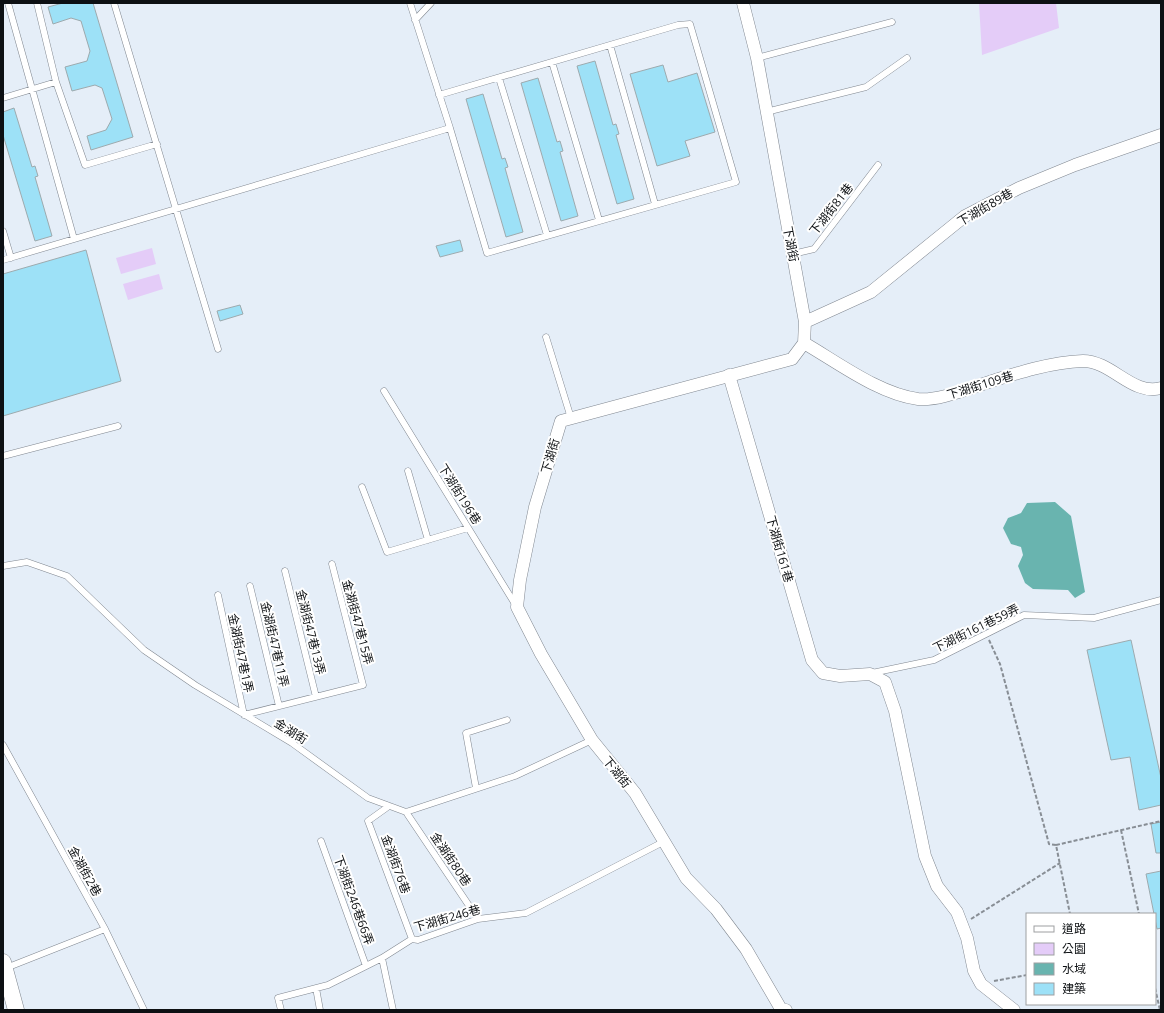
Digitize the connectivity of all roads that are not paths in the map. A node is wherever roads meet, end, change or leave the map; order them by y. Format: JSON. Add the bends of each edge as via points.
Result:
{"nodes":[{"id":1,"x":8,"y":3,"type":"edge"},
{"id":2,"x":37,"y":3,"type":"edge"},
{"id":3,"x":114,"y":3,"type":"edge"},
{"id":4,"x":410,"y":3,"type":"edge"},
{"id":5,"x":431,"y":3,"type":"edge"},
{"id":6,"x":743,"y":3,"type":"edge"},
{"id":7,"x":415,"y":20,"type":"junction"},
{"id":8,"x":892,"y":22,"type":"dead end"},
{"id":9,"x":610,"y":45,"type":"junction"},
{"id":10,"x":757,"y":58,"type":"junction"},
{"id":11,"x":907,"y":58,"type":"dead end"},
{"id":12,"x":552,"y":62,"type":"junction"},
{"id":13,"x":499,"y":78,"type":"junction"},
{"id":14,"x":56,"y":82,"type":"junction"},
{"id":15,"x":32,"y":90,"type":"junction"},
{"id":16,"x":439,"y":95,"type":"junction"},
{"id":17,"x":3,"y":98,"type":"edge"},
{"id":18,"x":766,"y":112,"type":"junction"},
{"id":19,"x":450,"y":128,"type":"junction"},
{"id":20,"x":1161,"y":135,"type":"edge"},
{"id":21,"x":157,"y":144,"type":"junction"},
{"id":22,"x":878,"y":165,"type":"dead end"},
{"id":23,"x":655,"y":204,"type":"junction"},
{"id":24,"x":177,"y":209,"type":"junction"},
{"id":25,"x":599,"y":220,"type":"junction"},
{"id":26,"x":3,"y":231,"type":"edge"},
{"id":27,"x":547,"y":236,"type":"junction"},
{"id":28,"x":74,"y":239,"type":"junction"},
{"id":29,"x":794,"y":254,"type":"junction"},
{"id":30,"x":11,"y":258,"type":"junction"},
{"id":31,"x":3,"y":260,"type":"edge"},
{"id":32,"x":805,"y":322,"type":"junction"},
{"id":33,"x":546,"y":337,"type":"dead end"},
{"id":34,"x":804,"y":343,"type":"junction"},
{"id":35,"x":218,"y":349,"type":"dead end"},
{"id":36,"x":729,"y":375,"type":"junction"},
{"id":37,"x":1161,"y":388,"type":"edge"},
{"id":38,"x":384,"y":391,"type":"dead end"},
{"id":39,"x":571,"y":418,"type":"junction"},
{"id":40,"x":118,"y":426,"type":"dead end"},
{"id":41,"x":3,"y":456,"type":"edge"},
{"id":42,"x":408,"y":471,"type":"dead end"},
{"id":43,"x":362,"y":487,"type":"dead end"},
{"id":44,"x":468,"y":528,"type":"junction"},
{"id":45,"x":428,"y":540,"type":"junction"},
{"id":46,"x":332,"y":564,"type":"dead end"},
{"id":47,"x":3,"y":566,"type":"edge"},
{"id":48,"x":285,"y":571,"type":"dead end"},
{"id":49,"x":250,"y":586,"type":"dead end"},
{"id":50,"x":218,"y":595,"type":"dead end"},
{"id":51,"x":1161,"y":600,"type":"edge"},
{"id":52,"x":517,"y":607,"type":"junction"},
{"id":53,"x":870,"y":674,"type":"junction"},
{"id":54,"x":316,"y":697,"type":"junction"},
{"id":55,"x":279,"y":706,"type":"junction"},
{"id":56,"x":244,"y":715,"type":"junction"},
{"id":57,"x":507,"y":720,"type":"dead end"},
{"id":58,"x":592,"y":740,"type":"junction"},
{"id":59,"x":3,"y":745,"type":"edge"},
{"id":60,"x":476,"y":788,"type":"junction"},
{"id":61,"x":389,"y":806,"type":"junction"},
{"id":62,"x":406,"y":812,"type":"junction"},
{"id":63,"x":321,"y":841,"type":"dead end"},
{"id":64,"x":665,"y":841,"type":"junction"},
{"id":65,"x":478,"y":919,"type":"junction"},
{"id":66,"x":105,"y":929,"type":"junction"},
{"id":67,"x":412,"y":939,"type":"junction"},
{"id":68,"x":382,"y":958,"type":"junction"},
{"id":69,"x":4,"y":965,"type":"edge"},
{"id":70,"x":366,"y":966,"type":"junction"},
{"id":71,"x":316,"y":988,"type":"junction"},
{"id":72,"x":16,"y":1010,"type":"edge"},
{"id":73,"x":144,"y":1010,"type":"edge"},
{"id":74,"x":281,"y":1010,"type":"edge"},
{"id":75,"x":320,"y":1010,"type":"edge"},
{"id":76,"x":392,"y":1010,"type":"edge"},
{"id":77,"x":786,"y":1010,"type":"edge"},
{"id":78,"x":1014,"y":1010,"type":"edge"}],
"edges":[{"from":1,"to":15,"type":"lane"},
{"from":2,"to":14,"type":"lane"},
{"from":3,"to":21,"type":"lane"},
{"from":4,"to":7,"type":"lane"},
{"from":5,"to":7,"type":"lane"},
{"from":6,"to":10,"type":"street","name":"下湖街"},
{"from":7,"to":16,"type":"lane"},
{"from":8,"to":10,"type":"lane"},
{"from":9,"to":12,"type":"lane"},
{"from":9,"to":23,"type":"lane"},
{"from":9,"to":23,"type":"lane","via":[[678,25],[690,24],[736,182]]},
{"from":10,"to":18,"type":"street","name":"下湖街"},
{"from":11,"to":18,"type":"lane","via":[[866,87]]},
{"from":12,"to":13,"type":"lane"},
{"from":12,"to":25,"type":"lane"},
{"from":13,"to":16,"type":"lane"},
{"from":13,"to":27,"type":"lane"},
{"from":14,"to":15,"type":"lane"},
{"from":14,"to":21,"type":"lane","via":[[84,165]]},
{"from":15,"to":17,"type":"lane"},
{"from":15,"to":28,"type":"lane"},
{"from":16,"to":19,"type":"lane"},
{"from":18,"to":29,"type":"street","name":"下湖街"},
{"from":19,"to":24,"type":"lane"},
{"from":19,"to":27,"type":"lane","via":[[487,253]]},
{"from":20,"to":32,"type":"street","name":"下湖街89巷","via":[[1075,165],[1005,195],[965,216],[871,292]]},
{"from":21,"to":24,"type":"lane"},
{"from":22,"to":29,"type":"lane","name":"下湖街81巷","via":[[814,249]]},
{"from":23,"to":25,"type":"lane"},
{"from":24,"to":28,"type":"lane"},
{"from":24,"to":35,"type":"lane"},
{"from":25,"to":27,"type":"lane"},
{"from":26,"to":30,"type":"lane"},
{"from":28,"to":30,"type":"lane"},
{"from":29,"to":32,"type":"street","name":"下湖街"},
{"from":30,"to":31,"type":"lane"},
{"from":32,"to":34,"type":"street","name":"下湖街"},
{"from":33,"to":39,"type":"lane"},
{"from":34,"to":36,"type":"street","name":"下湖街","via":[[792,359]]},
{"from":34,"to":37,"type":"street","name":"下湖街109巷","via":[[861,377],[896,394],[919,399],[949,395],[1010,375],[1084,361],[1103,365],[1128,382],[1152,390]]},
{"from":36,"to":39,"type":"street","name":"下湖街"},
{"from":36,"to":53,"type":"street","name":"下湖街161巷","via":[[812,660],[823,673],[840,676]]},
{"from":38,"to":44,"type":"lane","name":"下湖街196巷"},
{"from":39,"to":52,"type":"street","name":"下湖街","via":[[561,421],[537,499]]},
{"from":40,"to":41,"type":"lane"},
{"from":42,"to":45,"type":"lane"},
{"from":43,"to":45,"type":"lane","via":[[387,552]]},
{"from":44,"to":45,"type":"lane"},
{"from":44,"to":52,"type":"lane","name":"下湖街196巷"},
{"from":46,"to":54,"type":"lane","name":"金湖街47巷15弄","via":[[363,685]]},
{"from":47,"to":56,"type":"lane","name":"金湖街","via":[[27,562],[67,576],[144,650]]},
{"from":48,"to":54,"type":"lane","name":"金湖街47巷13弄"},
{"from":49,"to":55,"type":"lane","name":"金湖街47巷11弄"},
{"from":50,"to":56,"type":"lane","name":"金湖街47巷1弄"},
{"from":51,"to":53,"type":"lane","name":"下湖街161巷59弄","via":[[1094,618],[1024,615],[934,660]]},
{"from":52,"to":58,"type":"street","name":"下湖街","via":[[541,654]]},
{"from":53,"to":78,"type":"street","via":[[885,682],[895,711],[925,856],[937,886],[957,912],[967,938],[974,971],[981,984]]},
{"from":54,"to":55,"type":"lane"},
{"from":55,"to":56,"type":"lane"},
{"from":56,"to":61,"type":"lane","name":"金湖街","via":[[292,743],[368,798]]},
{"from":57,"to":60,"type":"lane","via":[[466,733]]},
{"from":58,"to":60,"type":"lane","via":[[515,776]]},
{"from":58,"to":64,"type":"street","name":"下湖街","via":[[635,794]]},
{"from":59,"to":66,"type":"lane","name":"金湖街2巷"},
{"from":60,"to":62,"type":"lane"},
{"from":61,"to":62,"type":"lane","name":"金湖街"},
{"from":61,"to":67,"type":"lane","name":"金湖街76巷","via":[[368,821]]},
{"from":62,"to":65,"type":"lane","name":"金湖街80巷"},
{"from":63,"to":70,"type":"lane","name":"下湖街246巷66弄"},
{"from":64,"to":65,"type":"lane","name":"下湖街246巷","via":[[526,913]]},
{"from":64,"to":77,"type":"street","name":"下湖街","via":[[686,878],[720,914],[746,949],[781,1008]]},
{"from":65,"to":67,"type":"lane","name":"下湖街246巷","via":[[418,940]]},
{"from":66,"to":69,"type":"lane"},
{"from":66,"to":73,"type":"lane","name":"金湖街2巷"},
{"from":67,"to":68,"type":"lane","name":"下湖街246巷"},
{"from":68,"to":70,"type":"lane","name":"下湖街246巷"},
{"from":68,"to":76,"type":"lane"},
{"from":69,"to":72,"type":"street"},
{"from":70,"to":71,"type":"lane","name":"下湖街246巷","via":[[328,985]]},
{"from":71,"to":74,"type":"lane","name":"下湖街246巷","via":[[278,998]]},
{"from":71,"to":75,"type":"lane"}]}
